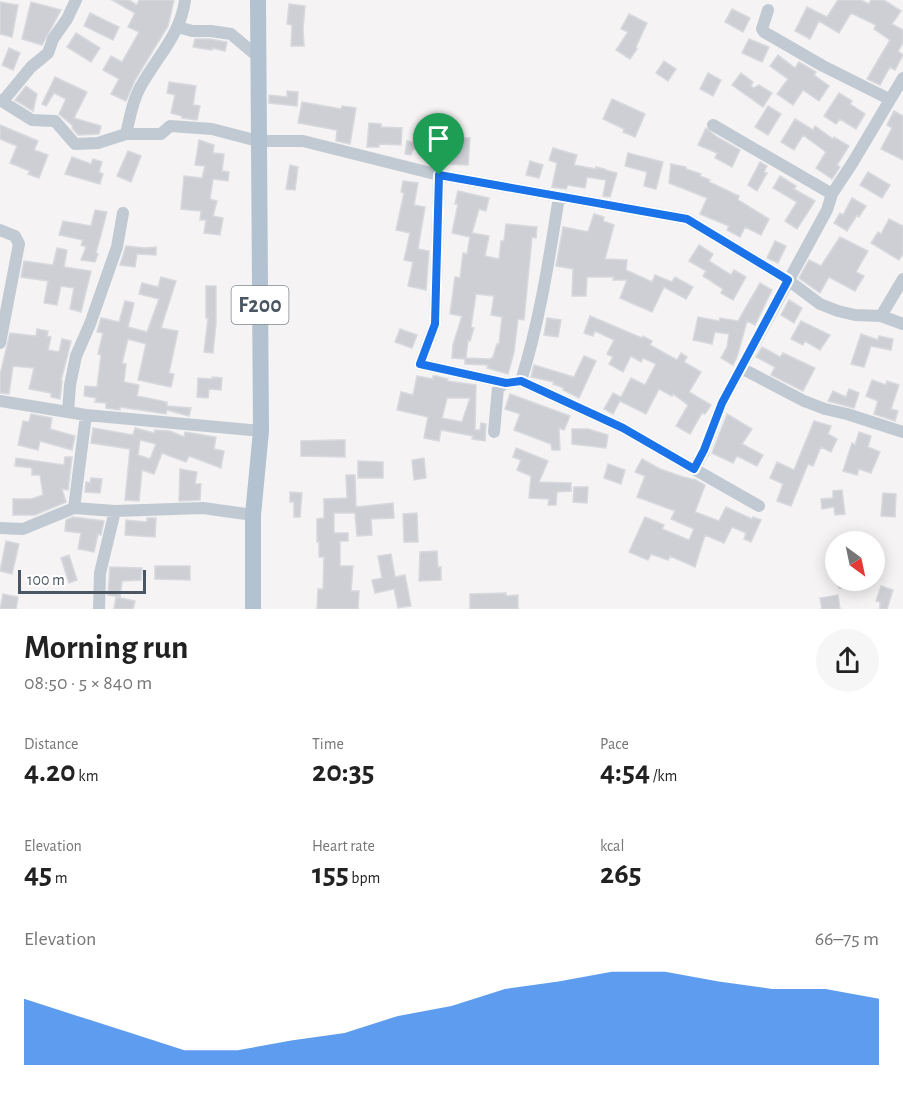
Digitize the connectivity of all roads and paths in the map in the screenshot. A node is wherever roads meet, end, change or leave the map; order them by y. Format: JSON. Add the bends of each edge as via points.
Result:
{"nodes":[{"id":1,"x":76,"y":0,"type":"edge"},
{"id":2,"x":185,"y":0,"type":"edge"},
{"id":3,"x":258,"y":0,"type":"edge"},
{"id":4,"x":768,"y":10,"type":"dead end"},
{"id":5,"x":178,"y":27,"type":"junction"},
{"id":6,"x":258,"y":56,"type":"junction"},
{"id":7,"x":903,"y":78,"type":"edge"},
{"id":8,"x":895,"y":98,"type":"edge"},
{"id":9,"x":2,"y":101,"type":"edge"},
{"id":10,"x":713,"y":125,"type":"dead end"},
{"id":11,"x":126,"y":134,"type":"junction"},
{"id":12,"x":258,"y":141,"type":"junction"},
{"id":13,"x":439,"y":175,"type":"junction"},
{"id":14,"x":832,"y":194,"type":"junction"},
{"id":15,"x":560,"y":197,"type":"junction"},
{"id":16,"x":123,"y":213,"type":"dead end"},
{"id":17,"x":0,"y":230,"type":"edge"},
{"id":18,"x":903,"y":279,"type":"edge"},
{"id":19,"x":788,"y":280,"type":"junction"},
{"id":20,"x":881,"y":316,"type":"junction"},
{"id":21,"x":903,"y":324,"type":"edge"},
{"id":22,"x":0,"y":343,"type":"edge"},
{"id":23,"x":741,"y":368,"type":"junction"},
{"id":24,"x":521,"y":381,"type":"junction"},
{"id":25,"x":506,"y":383,"type":"junction"},
{"id":26,"x":0,"y":401,"type":"edge"},
{"id":27,"x":68,"y":412,"type":"junction"},
{"id":28,"x":86,"y":415,"type":"junction"},
{"id":29,"x":261,"y":431,"type":"junction"},
{"id":30,"x":494,"y":432,"type":"dead end"},
{"id":31,"x":903,"y":432,"type":"edge"},
{"id":32,"x":694,"y":469,"type":"junction"},
{"id":33,"x":759,"y":506,"type":"dead end"},
{"id":34,"x":74,"y":508,"type":"junction"},
{"id":35,"x":115,"y":511,"type":"junction"},
{"id":36,"x":253,"y":515,"type":"junction"},
{"id":37,"x":0,"y":528,"type":"edge"},
{"id":38,"x":99,"y":609,"type":"edge"},
{"id":39,"x":253,"y":609,"type":"edge"}],
"edges":[{"from":1,"to":9,"type":"street","via":[[48,53]]},
{"from":2,"to":5,"type":"street"},
{"from":3,"to":6,"type":"main road","number":"F200"},
{"from":4,"to":8,"type":"street","via":[[764,32],[823,66]]},
{"from":5,"to":6,"type":"street","via":[[231,34]]},
{"from":5,"to":11,"type":"street","via":[[142,84]]},
{"from":6,"to":12,"type":"main road","number":"F200"},
{"from":7,"to":8,"type":"street"},
{"from":8,"to":14,"type":"street"},
{"from":9,"to":11,"type":"street","via":[[32,120],[55,121],[75,144],[98,143]]},
{"from":10,"to":14,"type":"street"},
{"from":11,"to":12,"type":"street","via":[[161,134],[170,126],[212,129]]},
{"from":12,"to":13,"type":"street","via":[[303,141]]},
{"from":12,"to":29,"type":"main road","number":"F200"},
{"from":13,"to":15,"type":"street"},
{"from":13,"to":25,"type":"street","via":[[435,324],[420,364]]},
{"from":14,"to":19,"type":"street"},
{"from":15,"to":19,"type":"street","via":[[687,219]]},
{"from":15,"to":24,"type":"street","via":[[540,313]]},
{"from":16,"to":27,"type":"street","via":[[117,247],[76,356]]},
{"from":17,"to":22,"type":"street","via":[[15,236],[19,244]]},
{"from":18,"to":20,"type":"street"},
{"from":19,"to":20,"type":"street","via":[[820,304],[855,315]]},
{"from":19,"to":23,"type":"street"},
{"from":20,"to":21,"type":"street"},
{"from":23,"to":31,"type":"street","via":[[804,401]]},
{"from":23,"to":32,"type":"street"},
{"from":24,"to":25,"type":"street"},
{"from":24,"to":32,"type":"street","via":[[623,428]]},
{"from":25,"to":30,"type":"street","via":[[498,388]]},
{"from":26,"to":27,"type":"street"},
{"from":27,"to":28,"type":"street"},
{"from":28,"to":29,"type":"street"},
{"from":28,"to":34,"type":"street"},
{"from":29,"to":36,"type":"main road","number":"F200"},
{"from":32,"to":33,"type":"street"},
{"from":34,"to":35,"type":"street"},
{"from":34,"to":37,"type":"street","via":[[23,529]]},
{"from":35,"to":36,"type":"street","via":[[202,508]]},
{"from":35,"to":38,"type":"street","via":[[100,573]]},
{"from":36,"to":39,"type":"main road","number":"F200"}]}
